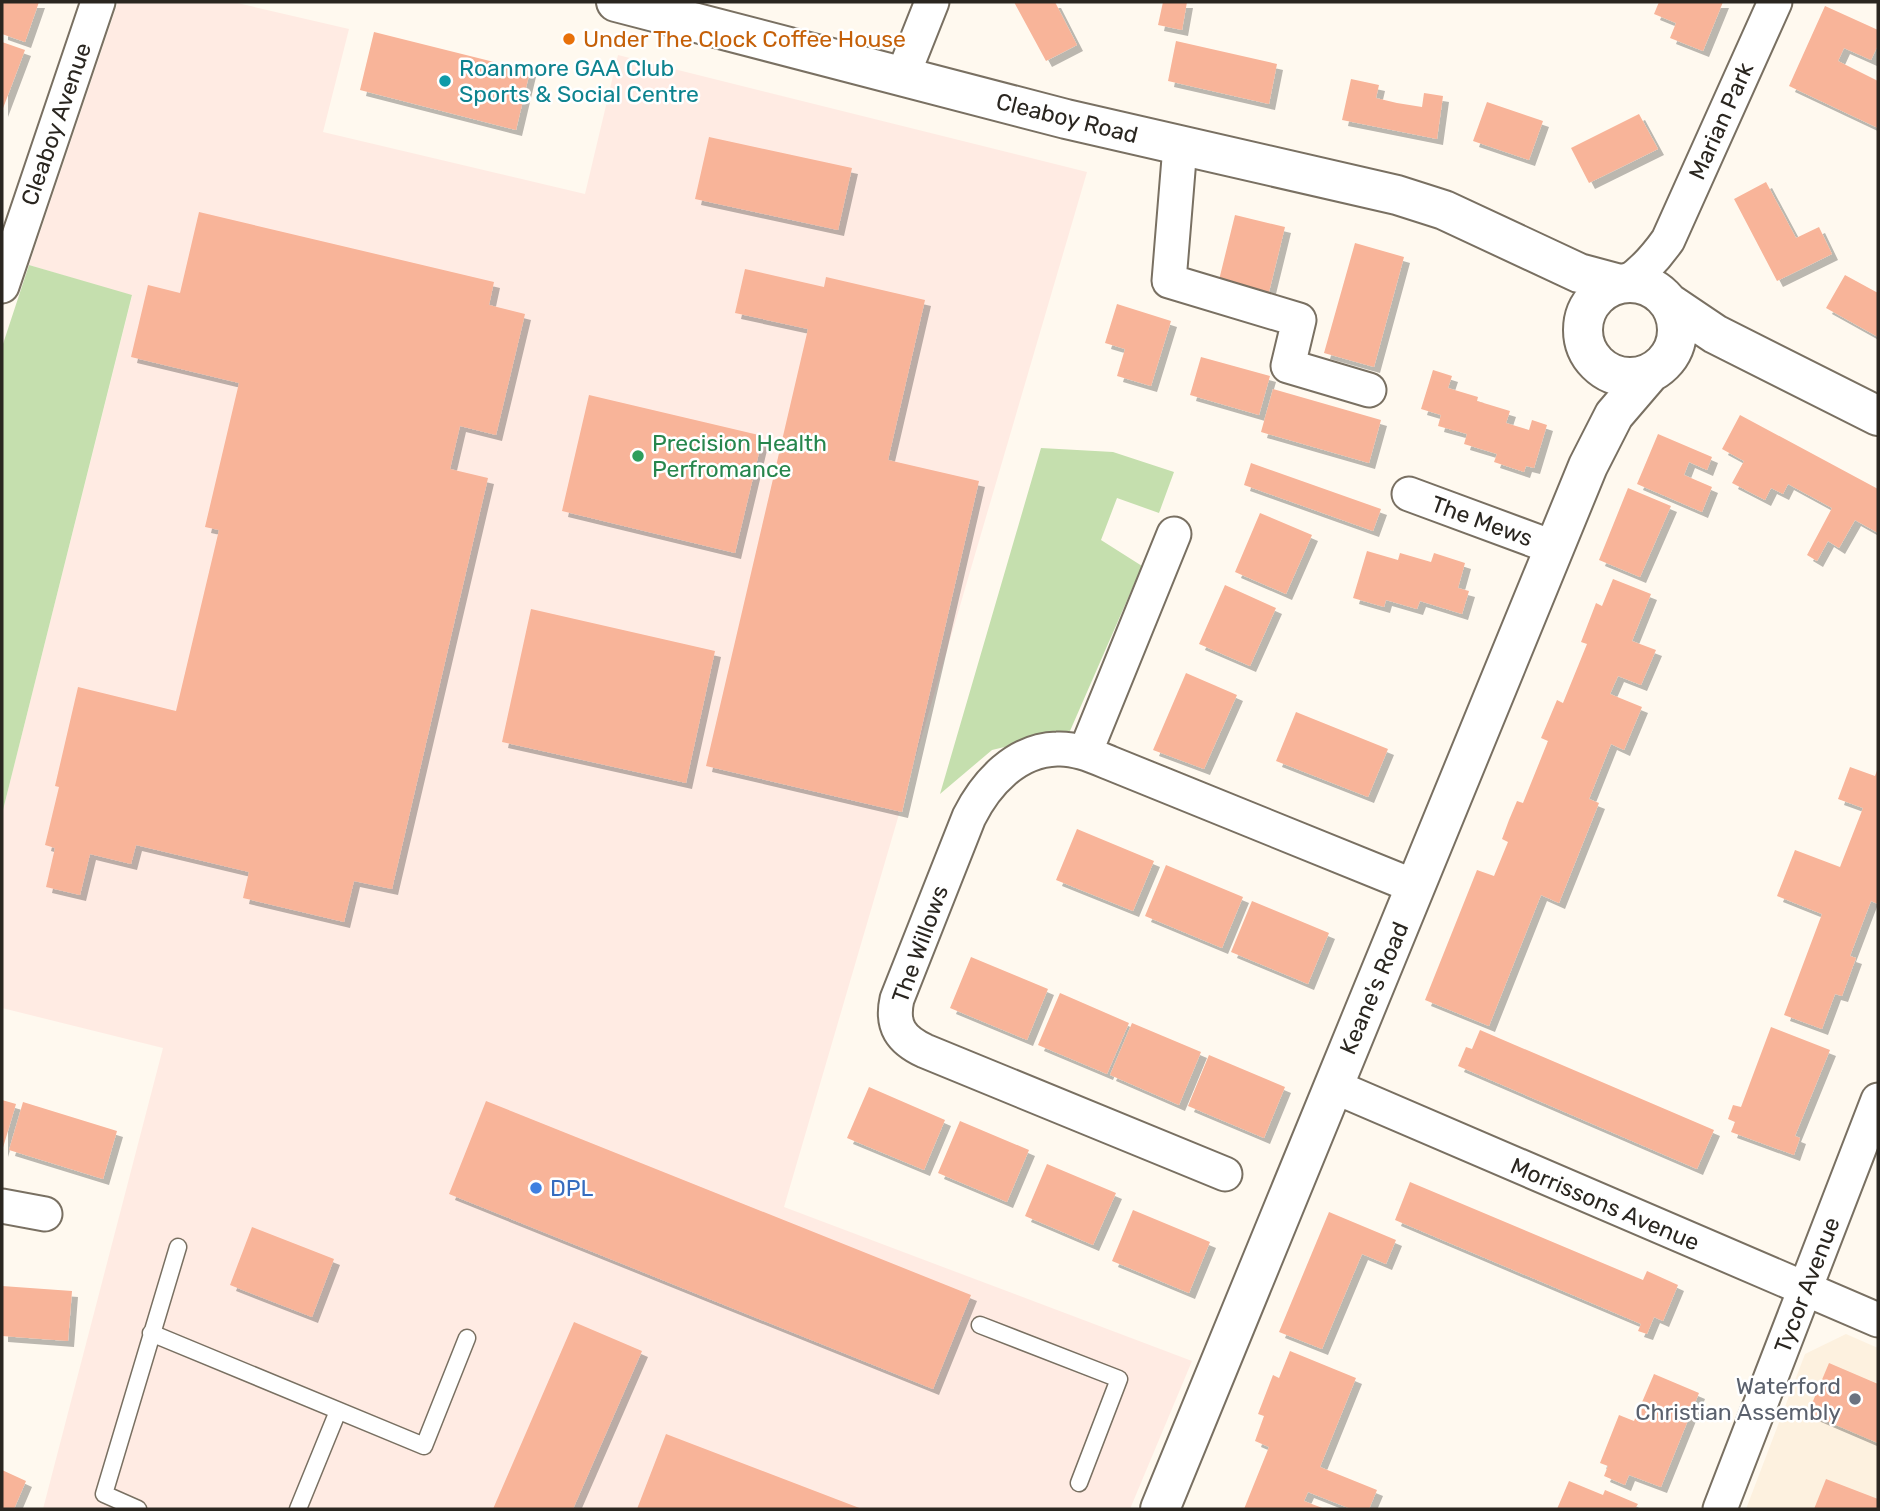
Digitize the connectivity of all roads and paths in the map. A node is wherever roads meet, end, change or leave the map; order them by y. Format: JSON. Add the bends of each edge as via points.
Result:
{"nodes":[{"id":1,"x":98,"y":2,"type":"edge"},
{"id":2,"x":616,"y":2,"type":"edge"},
{"id":3,"x":932,"y":2,"type":"edge"},
{"id":4,"x":1775,"y":2,"type":"edge"},
{"id":5,"x":902,"y":75,"type":"junction"},
{"id":6,"x":1180,"y":146,"type":"junction"},
{"id":7,"x":1668,"y":240,"type":"junction"},
{"id":8,"x":1516,"y":242,"type":"junction"},
{"id":9,"x":1623,"y":283,"type":"junction"},
{"id":10,"x":2,"y":286,"type":"edge"},
{"id":11,"x":1667,"y":300,"type":"junction"},
{"id":12,"x":1587,"y":337,"type":"junction"},
{"id":13,"x":1775,"y":364,"type":"junction"},
{"id":14,"x":1658,"y":366,"type":"junction"},
{"id":15,"x":1369,"y":390,"type":"dead end"},
{"id":16,"x":1878,"y":416,"type":"edge"},
{"id":17,"x":1588,"y":466,"type":"junction"},
{"id":18,"x":1409,"y":494,"type":"dead end"},
{"id":19,"x":1174,"y":534,"type":"dead end"},
{"id":20,"x":1555,"y":548,"type":"junction"},
{"id":21,"x":1085,"y":753,"type":"junction"},
{"id":22,"x":1416,"y":887,"type":"junction"},
{"id":23,"x":1333,"y":1086,"type":"junction"},
{"id":24,"x":1878,"y":1100,"type":"edge"},
{"id":25,"x":1225,"y":1174,"type":"dead end"},
{"id":26,"x":2,"y":1206,"type":"edge"},
{"id":27,"x":45,"y":1214,"type":"dead end"},
{"id":28,"x":178,"y":1248,"type":"dead end"},
{"id":29,"x":1805,"y":1290,"type":"junction"},
{"id":30,"x":1878,"y":1320,"type":"edge"},
{"id":31,"x":980,"y":1325,"type":"dead end"},
{"id":32,"x":152,"y":1333,"type":"junction"},
{"id":33,"x":467,"y":1338,"type":"dead end"},
{"id":34,"x":338,"y":1411,"type":"junction"},
{"id":35,"x":1079,"y":1483,"type":"dead end"},
{"id":36,"x":138,"y":1509,"type":"edge"},
{"id":37,"x":298,"y":1509,"type":"edge"},
{"id":38,"x":1160,"y":1509,"type":"edge"},
{"id":39,"x":1720,"y":1509,"type":"edge"}],
"edges":[{"from":1,"to":10,"type":"street","name":"Cleaboy Avenue"},
{"from":2,"to":5,"type":"street","name":"Cleaboy Road"},
{"from":3,"to":5,"type":"street"},
{"from":4,"to":7,"type":"street","name":"Marian Park"},
{"from":5,"to":6,"type":"street","name":"Cleaboy Road"},
{"from":6,"to":8,"type":"street","name":"Cleaboy Road","via":[[1397,195]]},
{"from":6,"to":15,"type":"street","via":[[1169,281],[1299,320],[1288,366]]},
{"from":7,"to":9,"type":"street","name":"Marian Park","via":[[1652,261]]},
{"from":7,"to":11,"type":"street","name":"Marian Park","via":[[1663,263]]},
{"from":8,"to":9,"type":"street","name":"Cleaboy Road","via":[[1579,273]]},
{"from":8,"to":12,"type":"street","name":"Cleaboy Road","via":[[1547,269]]},
{"from":9,"to":11,"type":"street","via":[[1651,288]]},
{"from":9,"to":12,"type":"street","via":[[1607,289],[1589,307]]},
{"from":11,"to":13,"type":"street","via":[[1702,326]]},
{"from":11,"to":14,"type":"street","via":[[1677,326],[1673,350]]},
{"from":12,"to":14,"type":"street","via":[[1597,363],[1616,375],[1628,377]]},
{"from":12,"to":17,"type":"street","name":"Keane's Road","via":[[1595,425]]},
{"from":13,"to":14,"type":"street","via":[[1722,350],[1695,352]]},
{"from":13,"to":16,"type":"street"},
{"from":14,"to":17,"type":"street","name":"Keane's Road","via":[[1614,415]]},
{"from":17,"to":20,"type":"street","name":"Keane's Road"},
{"from":18,"to":20,"type":"street","name":"The Mews"},
{"from":19,"to":21,"type":"street"},
{"from":20,"to":22,"type":"street","name":"Keane's Road"},
{"from":21,"to":22,"type":"street","name":"The Willows"},
{"from":21,"to":25,"type":"street","name":"The Willows","via":[[1057,749],[1028,757],[1000,773],[981,793],[900,989],[896,1026],[904,1038],[925,1051]]},
{"from":22,"to":23,"type":"street","name":"Keane's Road"},
{"from":23,"to":29,"type":"street","name":"Morrissons Avenue"},
{"from":23,"to":38,"type":"street","name":"Keane's Road"},
{"from":24,"to":29,"type":"street","name":"Tycor Avenue"},
{"from":26,"to":27,"type":"street"},
{"from":28,"to":32,"type":"lane"},
{"from":29,"to":30,"type":"street","name":"Morrissons Avenue"},
{"from":29,"to":39,"type":"street","name":"Tycor Avenue"},
{"from":31,"to":35,"type":"lane","via":[[1119,1379]]},
{"from":32,"to":34,"type":"lane"},
{"from":32,"to":36,"type":"lane","via":[[104,1494]]},
{"from":33,"to":34,"type":"lane","via":[[424,1446]]},
{"from":34,"to":37,"type":"lane"}]}
